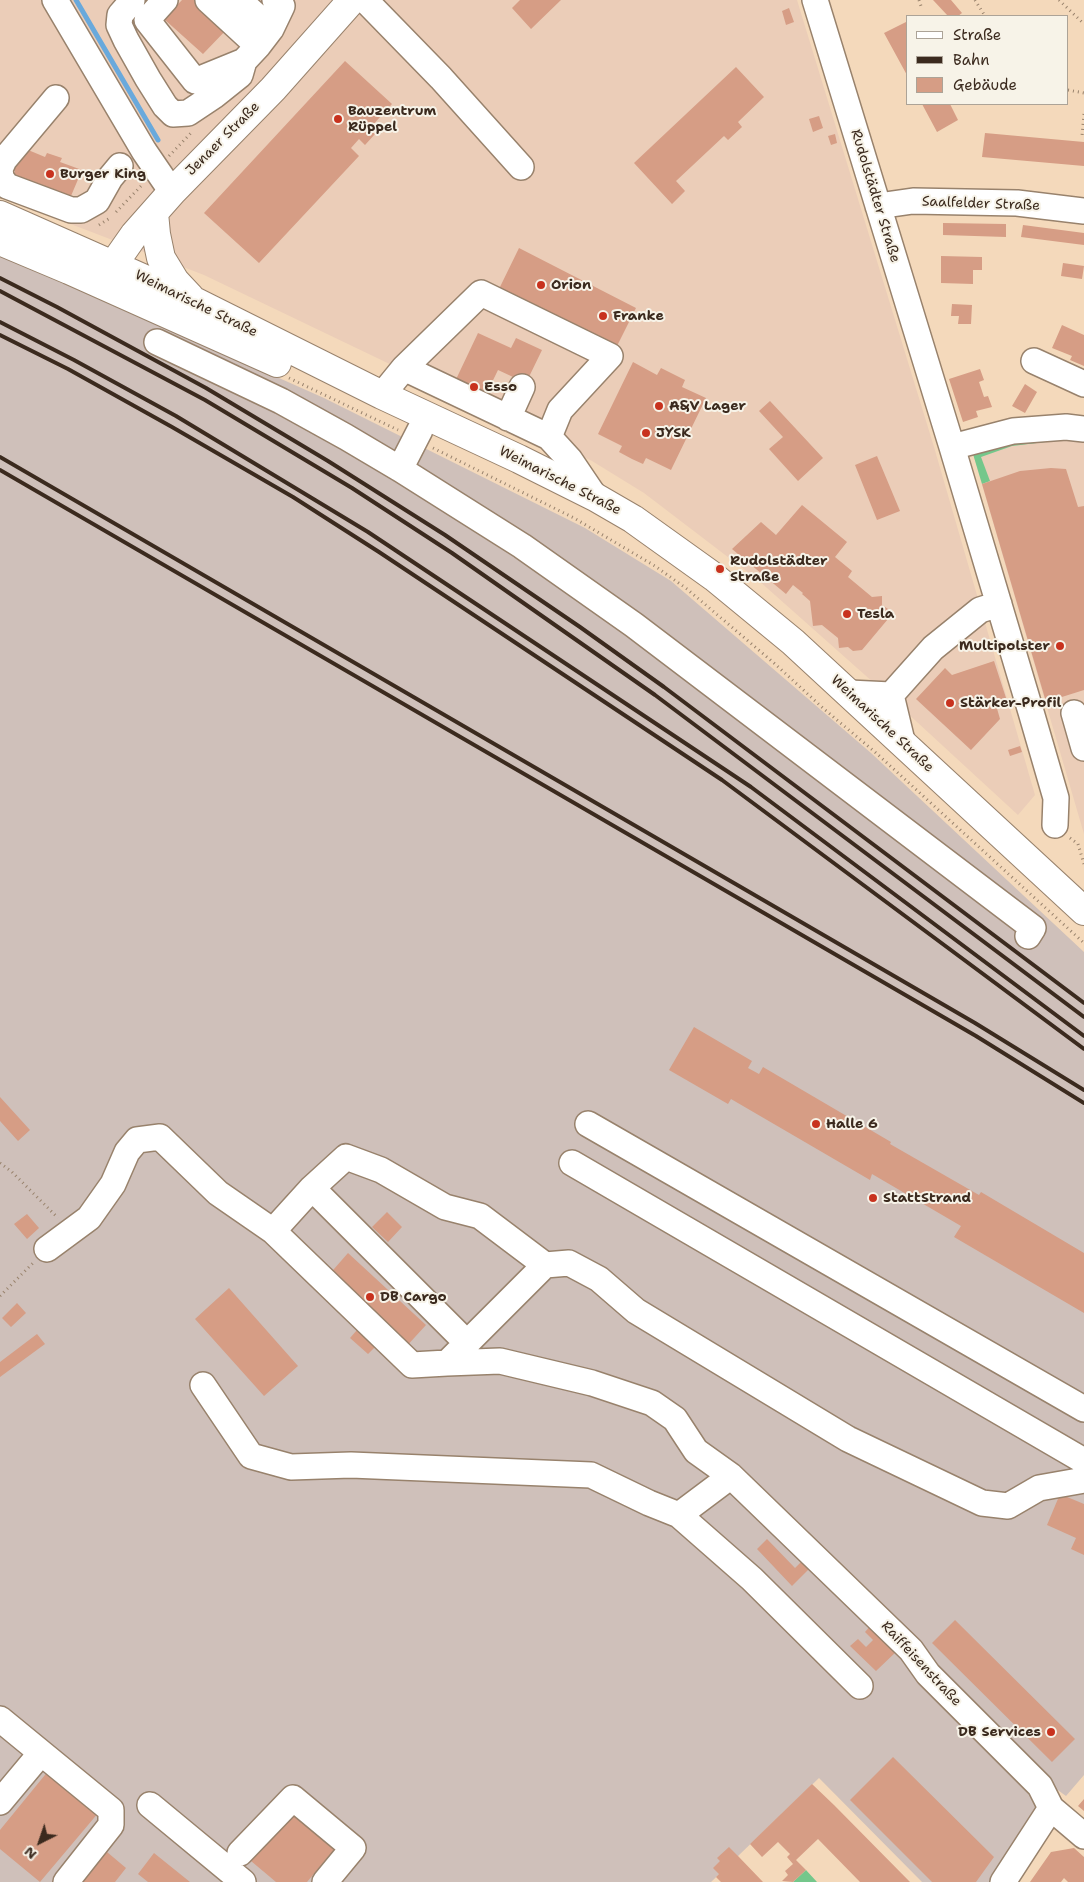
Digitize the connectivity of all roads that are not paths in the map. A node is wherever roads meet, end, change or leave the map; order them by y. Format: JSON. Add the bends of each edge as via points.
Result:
{"nodes":[{"id":1,"x":55,"y":0,"type":"edge"},
{"id":2,"x":164,"y":0,"type":"edge"},
{"id":3,"x":208,"y":0,"type":"edge"},
{"id":4,"x":239,"y":0,"type":"edge"},
{"id":5,"x":275,"y":0,"type":"edge"},
{"id":6,"x":352,"y":0,"type":"edge"},
{"id":7,"x":365,"y":0,"type":"edge"},
{"id":8,"x":814,"y":0,"type":"edge"},
{"id":9,"x":122,"y":5,"type":"edge"},
{"id":10,"x":253,"y":53,"type":"junction"},
{"id":11,"x":56,"y":98,"type":"dead end"},
{"id":12,"x":120,"y":166,"type":"dead end"},
{"id":13,"x":521,"y":167,"type":"dead end"},
{"id":14,"x":0,"y":169,"type":"edge"},
{"id":15,"x":163,"y":202,"type":"junction"},
{"id":16,"x":878,"y":206,"type":"junction"},
{"id":17,"x":1084,"y":211,"type":"edge"},
{"id":18,"x":0,"y":215,"type":"edge"},
{"id":19,"x":0,"y":241,"type":"edge"},
{"id":20,"x":108,"y":275,"type":"junction"},
{"id":21,"x":192,"y":300,"type":"junction"},
{"id":22,"x":157,"y":342,"type":"dead end"},
{"id":23,"x":1034,"y":361,"type":"dead end"},
{"id":24,"x":404,"y":368,"type":"junction"},
{"id":25,"x":1084,"y":384,"type":"edge"},
{"id":26,"x":522,"y":386,"type":"dead end"},
{"id":27,"x":382,"y":395,"type":"junction"},
{"id":28,"x":508,"y":418,"type":"junction"},
{"id":29,"x":1084,"y":429,"type":"edge"},
{"id":30,"x":418,"y":434,"type":"junction"},
{"id":31,"x":549,"y":437,"type":"junction"},
{"id":32,"x":952,"y":447,"type":"junction"},
{"id":33,"x":400,"y":469,"type":"junction"},
{"id":34,"x":596,"y":496,"type":"junction"},
{"id":35,"x":999,"y":604,"type":"junction"},
{"id":36,"x":891,"y":696,"type":"junction"},
{"id":37,"x":838,"y":699,"type":"junction"},
{"id":38,"x":1074,"y":713,"type":"dead end"},
{"id":39,"x":902,"y":741,"type":"junction"},
{"id":40,"x":1084,"y":748,"type":"edge"},
{"id":41,"x":1054,"y":825,"type":"dead end"},
{"id":42,"x":1084,"y":911,"type":"edge"},
{"id":43,"x":1084,"y":932,"type":"edge"},
{"id":44,"x":1028,"y":936,"type":"dead end"},
{"id":45,"x":588,"y":1124,"type":"dead end"},
{"id":46,"x":572,"y":1162,"type":"dead end"},
{"id":47,"x":312,"y":1188,"type":"junction"},
{"id":48,"x":273,"y":1231,"type":"junction"},
{"id":49,"x":47,"y":1249,"type":"road end"},
{"id":50,"x":546,"y":1265,"type":"junction"},
{"id":51,"x":467,"y":1343,"type":"junction"},
{"id":52,"x":447,"y":1363,"type":"junction"},
{"id":53,"x":203,"y":1385,"type":"dead end"},
{"id":54,"x":1084,"y":1409,"type":"edge"},
{"id":55,"x":1031,"y":1442,"type":"dead end"},
{"id":56,"x":1084,"y":1461,"type":"edge"},
{"id":57,"x":1084,"y":1473,"type":"edge"},
{"id":58,"x":731,"y":1476,"type":"junction"},
{"id":59,"x":1084,"y":1480,"type":"edge"},
{"id":60,"x":679,"y":1515,"type":"junction"},
{"id":61,"x":860,"y":1686,"type":"dead end"},
{"id":62,"x":0,"y":1719,"type":"edge"},
{"id":63,"x":41,"y":1753,"type":"junction"},
{"id":64,"x":0,"y":1802,"type":"edge"},
{"id":65,"x":150,"y":1806,"type":"dead end"},
{"id":66,"x":1051,"y":1808,"type":"junction"},
{"id":67,"x":1084,"y":1836,"type":"edge"},
{"id":68,"x":240,"y":1853,"type":"dead end"},
{"id":69,"x":66,"y":1882,"type":"edge"},
{"id":70,"x":243,"y":1882,"type":"edge"},
{"id":71,"x":325,"y":1882,"type":"edge"},
{"id":72,"x":1003,"y":1882,"type":"edge"}],
"edges":[{"from":1,"to":15,"type":"street","via":[[144,151]]},
{"from":2,"to":10,"type":"street","via":[[147,20],[195,81]]},
{"from":3,"to":10,"type":"street"},
{"from":4,"to":10,"type":"street"},
{"from":5,"to":10,"type":"street","via":[[282,6]]},
{"from":6,"to":15,"type":"main road","name":"Jenaer Straße","via":[[273,89]]},
{"from":7,"to":13,"type":"street"},
{"from":8,"to":16,"type":"street","name":"Rudolstädter Straße"},
{"from":9,"to":10,"type":"street","via":[[119,25],[126,40],[173,114],[188,113],[215,95]]},
{"from":11,"to":14,"type":"street"},
{"from":12,"to":14,"type":"street","via":[[97,201],[81,210],[71,210],[7,186],[1,178]]},
{"from":15,"to":20,"type":"main road","name":"Jenaer Straße","via":[[128,242]]},
{"from":15,"to":21,"type":"main road","via":[[162,258],[175,281]]},
{"from":16,"to":17,"type":"street","name":"Saalfelder Straße","via":[[913,202],[1017,203]]},
{"from":16,"to":32,"type":"street","name":"Rudolstädter Straße"},
{"from":18,"to":20,"type":"main road","name":"Weimarische Straße"},
{"from":19,"to":20,"type":"main road","name":"Weimarische Straße"},
{"from":20,"to":21,"type":"main road","name":"Weimarische Straße"},
{"from":20,"to":30,"type":"main road","name":"Weimarische Straße","via":[[334,388]]},
{"from":21,"to":27,"type":"main road","name":"Weimarische Straße"},
{"from":22,"to":33,"type":"street","via":[[281,401]]},
{"from":23,"to":25,"type":"street"},
{"from":24,"to":27,"type":"street"},
{"from":24,"to":28,"type":"street"},
{"from":24,"to":31,"type":"street","via":[[481,293],[610,356],[560,410]]},
{"from":26,"to":28,"type":"street"},
{"from":27,"to":34,"type":"main road","name":"Weimarische Straße"},
{"from":28,"to":31,"type":"street"},
{"from":29,"to":32,"type":"street","via":[[1066,427],[1013,431]]},
{"from":30,"to":33,"type":"street"},
{"from":30,"to":43,"type":"main road","name":"Weimarische Straße","via":[[563,499],[622,531],[680,570],[783,653]]},
{"from":31,"to":34,"type":"street"},
{"from":32,"to":35,"type":"street","name":"Rudolstädter Straße"},
{"from":33,"to":44,"type":"street","via":[[522,546],[634,625],[1033,928]]},
{"from":34,"to":37,"type":"main road","name":"Weimarische Straße","via":[[714,577],[772,624]]},
{"from":35,"to":36,"type":"street","via":[[980,610],[933,648]]},
{"from":35,"to":41,"type":"street","name":"Rudolstädter Straße","via":[[1056,798]]},
{"from":36,"to":37,"type":"street"},
{"from":36,"to":39,"type":"street"},
{"from":37,"to":39,"type":"main road","name":"Weimarische Straße"},
{"from":38,"to":40,"type":"street"},
{"from":39,"to":42,"type":"main road","name":"Weimarische Straße"},
{"from":45,"to":54,"type":"street"},
{"from":46,"to":56,"type":"street"},
{"from":47,"to":48,"type":"street"},
{"from":47,"to":50,"type":"street","via":[[346,1156],[381,1170],[445,1207],[480,1216]]},
{"from":47,"to":51,"type":"street"},
{"from":48,"to":49,"type":"street","name":"Raiffeisenstraße","via":[[218,1193],[160,1137],[137,1140],[113,1184],[89,1218]]},
{"from":48,"to":52,"type":"street","name":"Raiffeisenstraße","via":[[412,1365]]},
{"from":50,"to":51,"type":"street"},
{"from":50,"to":59,"type":"street","via":[[569,1263],[599,1279],[636,1311],[848,1439],[982,1503],[1008,1506],[1039,1488]]},
{"from":51,"to":52,"type":"street"},
{"from":52,"to":58,"type":"street","name":"Raiffeisenstraße","via":[[500,1361],[592,1383],[652,1403],[675,1419],[696,1451]]},
{"from":53,"to":60,"type":"street","via":[[250,1456],[291,1466],[351,1465],[592,1475]]},
{"from":55,"to":57,"type":"street"},
{"from":58,"to":60,"type":"street"},
{"from":58,"to":66,"type":"street","name":"Raiffeisenstraße","via":[[912,1650],[928,1674],[1040,1786]]},
{"from":60,"to":61,"type":"street","via":[[752,1579]]},
{"from":62,"to":63,"type":"street"},
{"from":63,"to":64,"type":"street"},
{"from":63,"to":69,"type":"street","via":[[111,1810],[111,1825]]},
{"from":65,"to":70,"type":"street"},
{"from":66,"to":67,"type":"street","name":"Raiffeisenstraße"},
{"from":66,"to":72,"type":"street"},
{"from":68,"to":71,"type":"street","via":[[293,1798],[353,1848]]}]}
